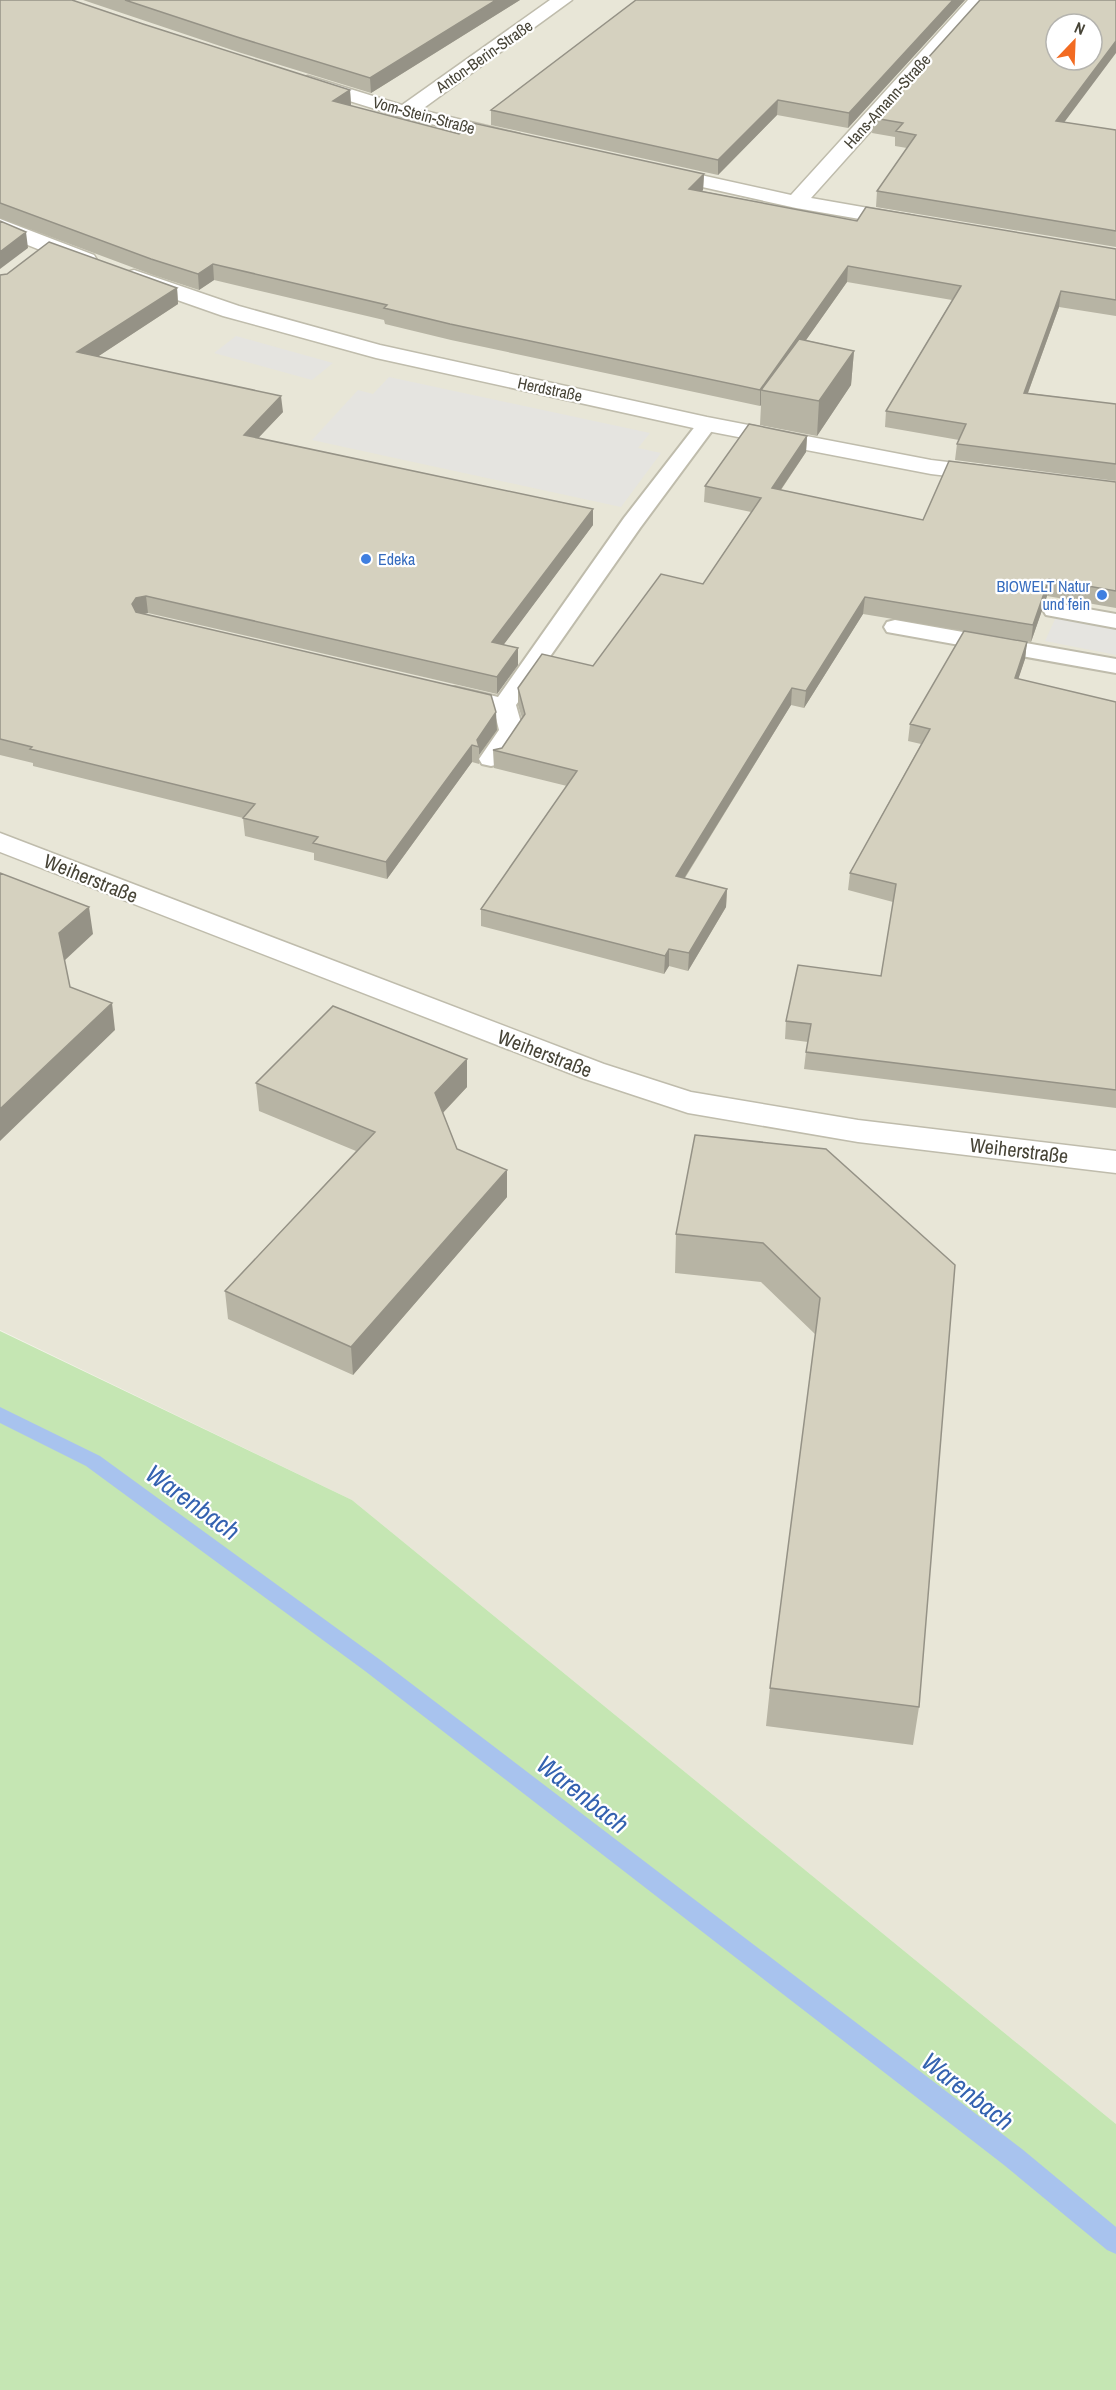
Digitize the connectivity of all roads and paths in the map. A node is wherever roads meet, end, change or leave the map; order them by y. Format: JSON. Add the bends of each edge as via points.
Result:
{"nodes":[{"id":1,"x":562,"y":0,"type":"edge"},
{"id":2,"x":978,"y":0,"type":"edge"},
{"id":3,"x":284,"y":75,"type":"edge"},
{"id":4,"x":405,"y":112,"type":"junction"},
{"id":5,"x":530,"y":142,"type":"edge"},
{"id":6,"x":639,"y":167,"type":"edge"},
{"id":7,"x":796,"y":202,"type":"junction"},
{"id":8,"x":926,"y":225,"type":"edge"},
{"id":9,"x":0,"y":226,"type":"edge"},
{"id":10,"x":47,"y":247,"type":"junction"},
{"id":11,"x":28,"y":261,"type":"edge"},
{"id":12,"x":707,"y":424,"type":"junction"},
{"id":13,"x":1013,"y":477,"type":"edge"},
{"id":14,"x":1054,"y":610,"type":"dead end"},
{"id":15,"x":1116,"y":621,"type":"edge"},
{"id":16,"x":895,"y":627,"type":"edge"},
{"id":17,"x":1116,"y":666,"type":"edge"},
{"id":18,"x":435,"y":689,"type":"edge"},
{"id":19,"x":504,"y":705,"type":"junction"},
{"id":20,"x":491,"y":759,"type":"dead end"},
{"id":21,"x":0,"y":842,"type":"edge"},
{"id":22,"x":1116,"y":1162,"type":"edge"}],
"edges":[{"from":1,"to":4,"type":"street","name":"Anton-Berin-Straße"},
{"from":2,"to":7,"type":"street","name":"Hans-Amann-Straße"},
{"from":3,"to":4,"type":"street","name":"Vom-Stein-Straße"},
{"from":4,"to":5,"type":"street","name":"Vom-Stein-Straße"},
{"from":6,"to":7,"type":"street"},
{"from":7,"to":8,"type":"street"},
{"from":9,"to":10,"type":"street","name":"Herdstraße"},
{"from":10,"to":11,"type":"street"},
{"from":10,"to":12,"type":"street","name":"Herdstraße","via":[[231,311],[376,351]]},
{"from":12,"to":13,"type":"street","name":"Herdstraße","via":[[931,467]]},
{"from":12,"to":19,"type":"lane"},
{"from":14,"to":15,"type":"lane"},
{"from":16,"to":17,"type":"lane"},
{"from":18,"to":19,"type":"lane"},
{"from":19,"to":20,"type":"lane","via":[[511,730]]},
{"from":21,"to":22,"type":"street","name":"Weiherstraße","via":[[583,1067],[688,1102],[858,1131]]}]}
